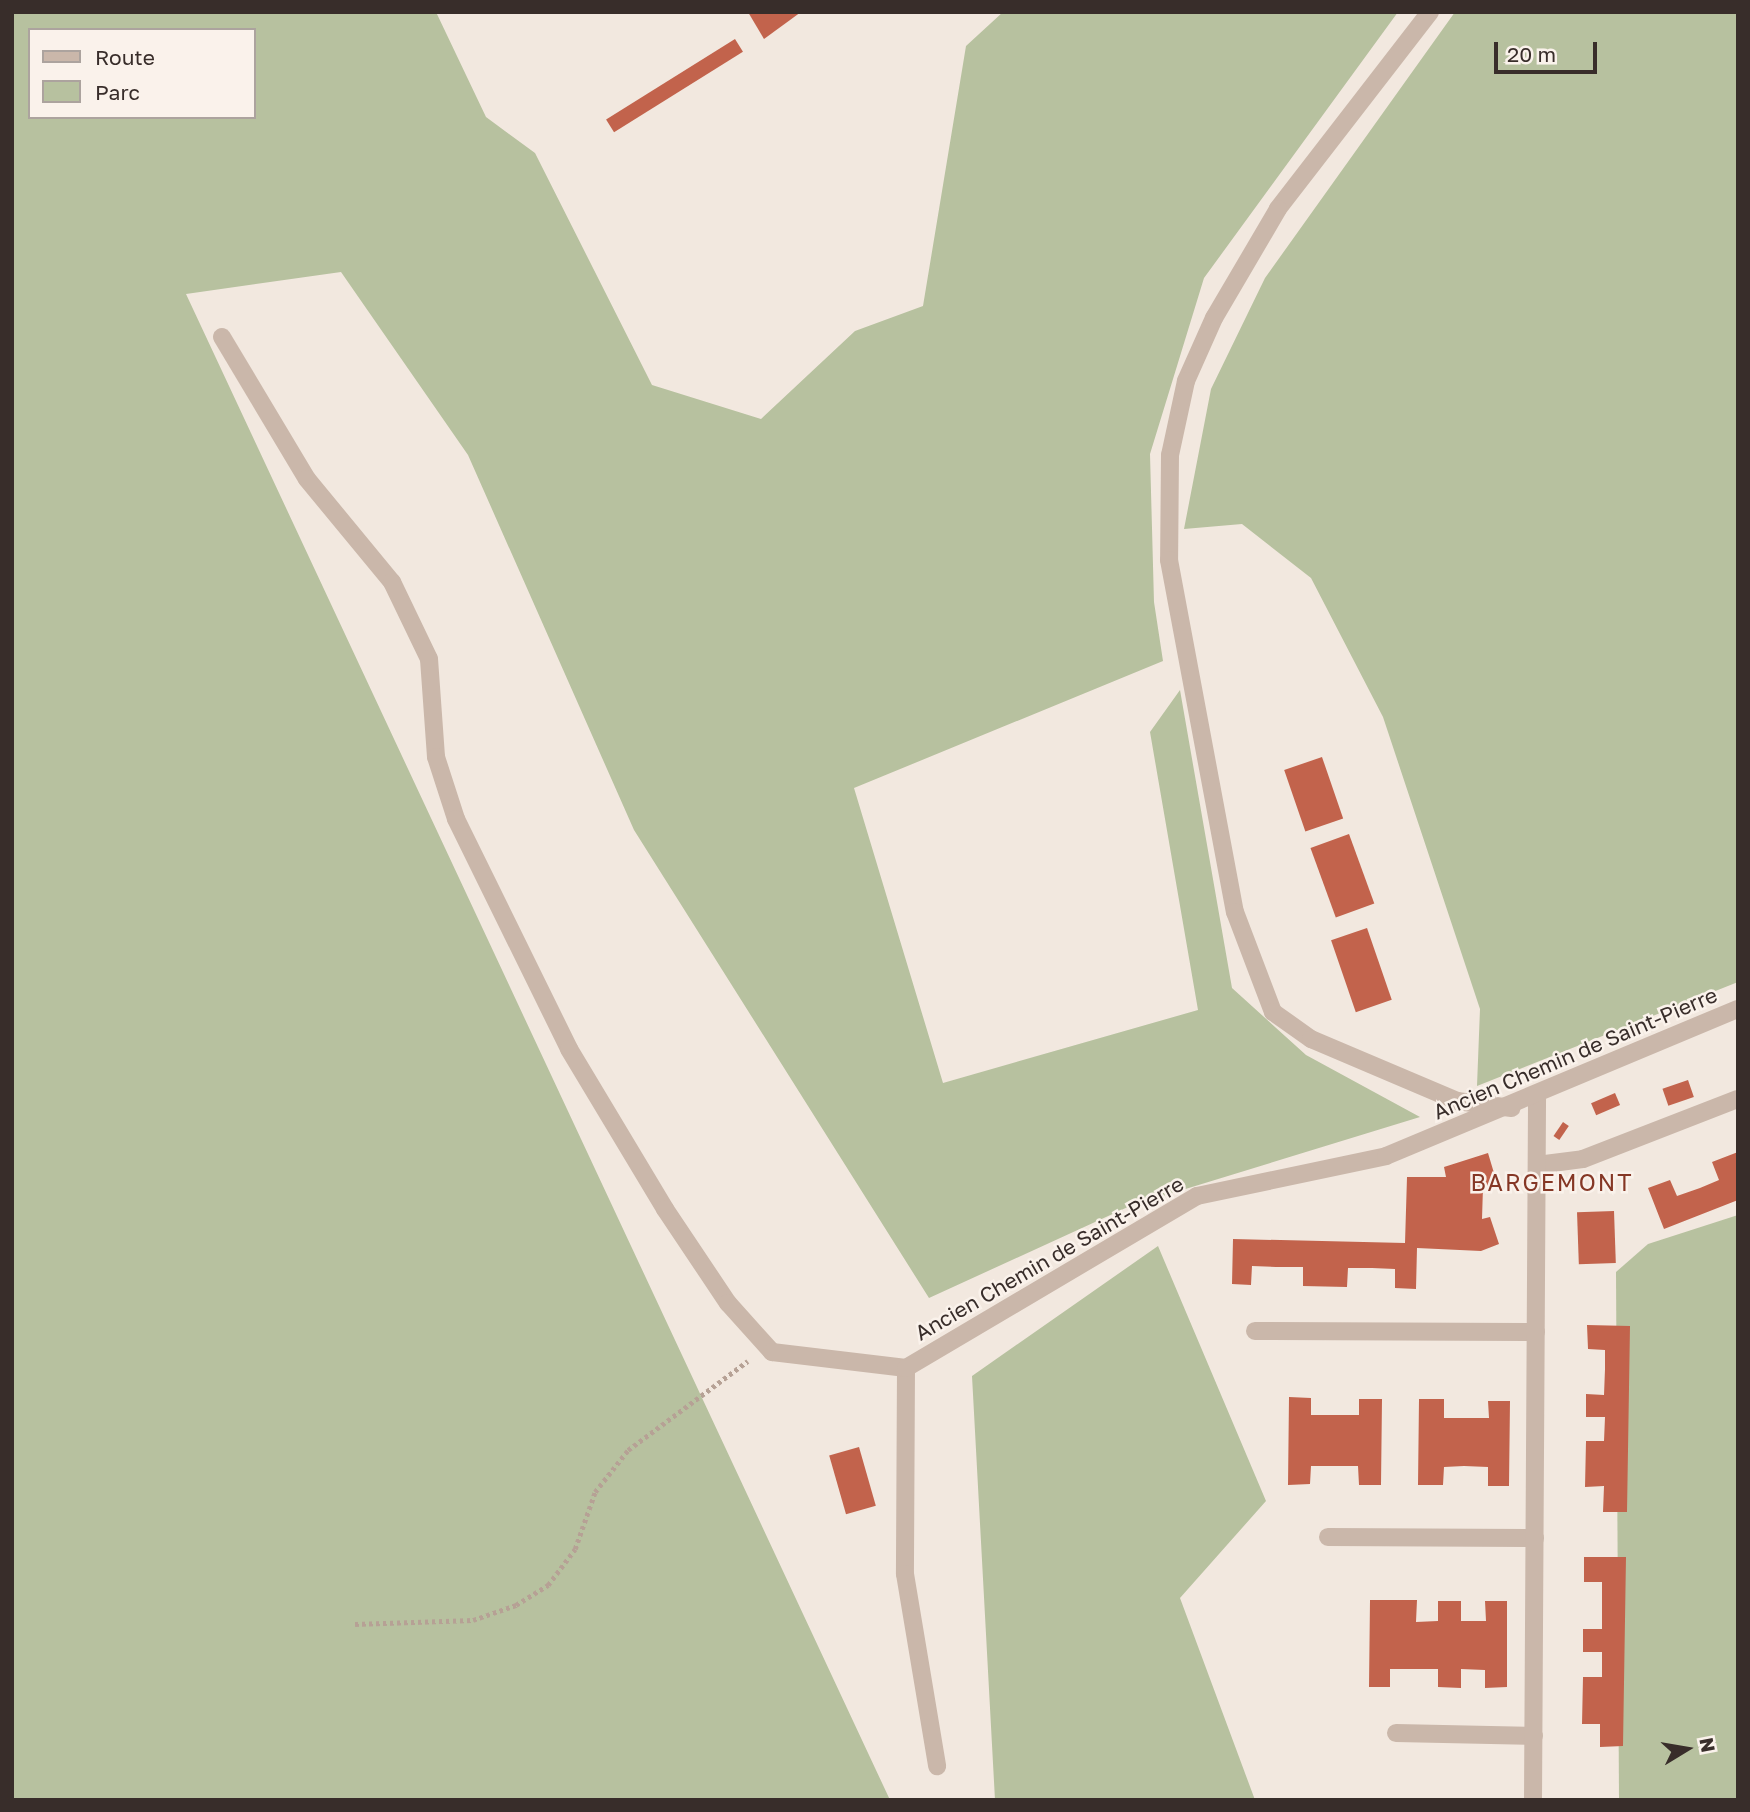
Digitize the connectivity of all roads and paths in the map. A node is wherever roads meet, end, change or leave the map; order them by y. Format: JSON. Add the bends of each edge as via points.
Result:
{"nodes":[{"id":1,"x":1430,"y":12,"type":"edge"},
{"id":2,"x":222,"y":337,"type":"dead end"},
{"id":3,"x":1738,"y":1009,"type":"edge"},
{"id":4,"x":1537,"y":1097,"type":"junction"},
{"id":5,"x":1738,"y":1099,"type":"edge"},
{"id":6,"x":1512,"y":1108,"type":"junction"},
{"id":7,"x":1537,"y":1165,"type":"junction"},
{"id":8,"x":1255,"y":1331,"type":"dead end"},
{"id":9,"x":1536,"y":1332,"type":"junction"},
{"id":10,"x":772,"y":1352,"type":"junction"},
{"id":11,"x":906,"y":1368,"type":"junction"},
{"id":12,"x":1328,"y":1537,"type":"dead end"},
{"id":13,"x":1535,"y":1538,"type":"junction"},
{"id":14,"x":355,"y":1624,"type":"dead end"},
{"id":15,"x":1396,"y":1733,"type":"dead end"},
{"id":16,"x":1534,"y":1736,"type":"junction"},
{"id":17,"x":937,"y":1766,"type":"dead end"},
{"id":18,"x":1533,"y":1800,"type":"edge"}],
"edges":[{"from":1,"to":6,"type":"street","via":[[1278,209],[1214,318],[1186,381],[1170,455],[1169,560],[1235,912],[1273,1012],[1311,1039],[1446,1096],[1483,1108]]},
{"from":2,"to":10,"type":"street","via":[[307,479],[392,582],[429,659],[436,757],[456,819],[569,1049],[665,1209],[728,1303]]},
{"from":3,"to":4,"type":"street","name":"Ancien Chemin de Saint-Pierre"},
{"from":4,"to":6,"type":"street","name":"Ancien Chemin de Saint-Pierre"},
{"from":4,"to":7,"type":"street"},
{"from":5,"to":7,"type":"street","via":[[1583,1158]]},
{"from":6,"to":11,"type":"street","name":"Ancien Chemin de Saint-Pierre","via":[[1386,1156],[1197,1196]]},
{"from":7,"to":9,"type":"street"},
{"from":8,"to":9,"type":"street"},
{"from":9,"to":13,"type":"street"},
{"from":10,"to":11,"type":"street","name":"Ancien Chemin de Saint-Pierre"},
{"from":10,"to":14,"type":"path","via":[[745,1362],[628,1450],[595,1492],[575,1549],[548,1585],[516,1605],[473,1620]]},
{"from":11,"to":17,"type":"street","via":[[905,1574]]},
{"from":12,"to":13,"type":"street"},
{"from":13,"to":16,"type":"street"},
{"from":15,"to":16,"type":"street"},
{"from":16,"to":18,"type":"street"}]}
